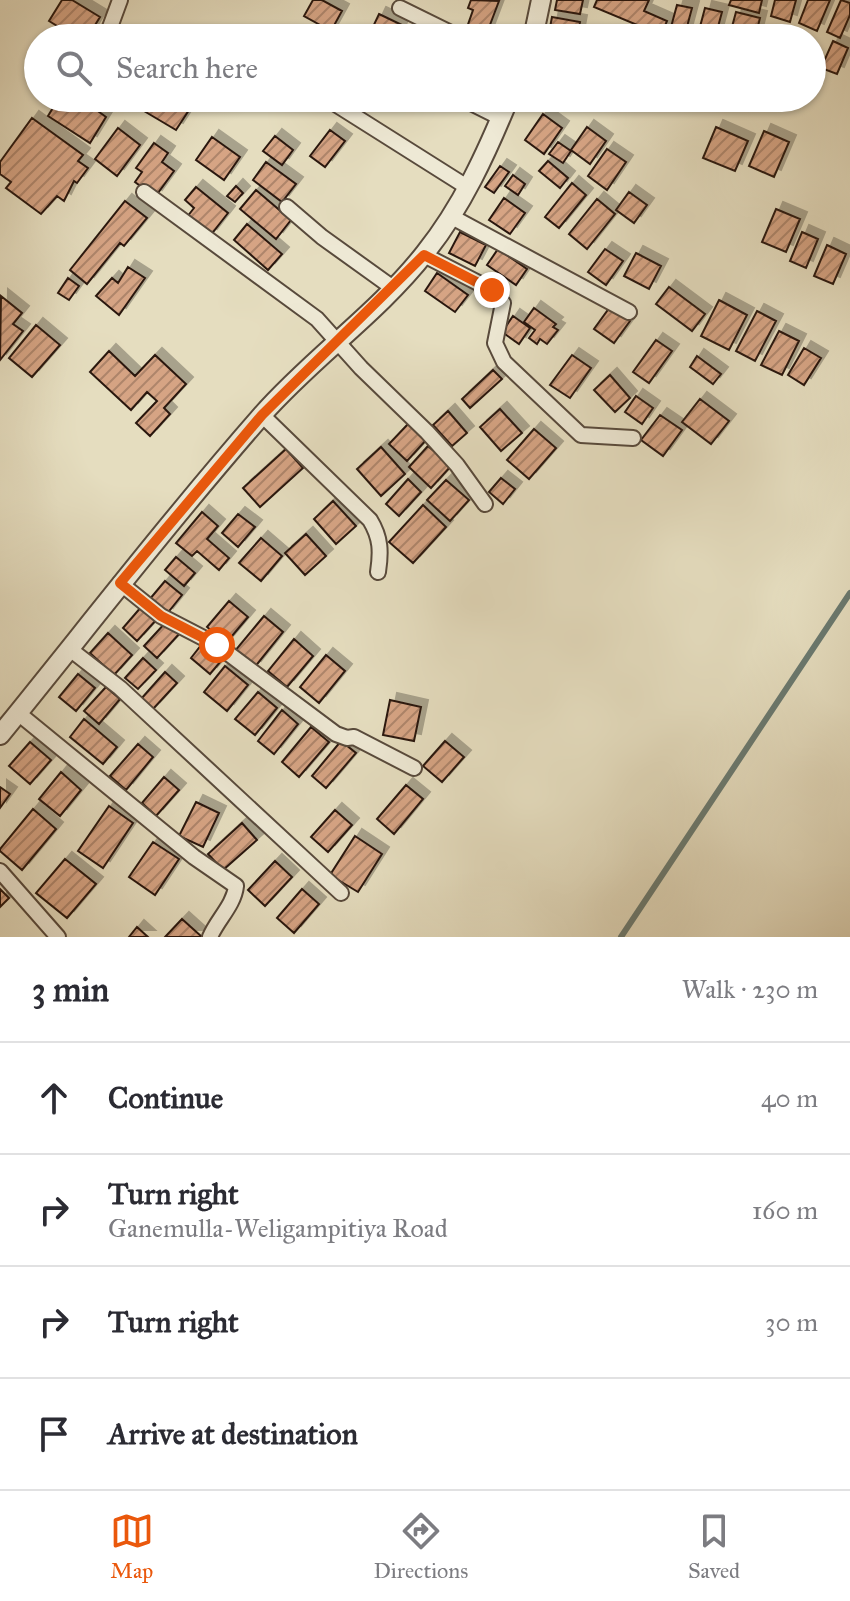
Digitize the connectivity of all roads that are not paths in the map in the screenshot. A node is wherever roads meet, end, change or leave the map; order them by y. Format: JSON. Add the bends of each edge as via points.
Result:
{"nodes":[{"id":1,"x":120,"y":0,"type":"edge"},
{"id":2,"x":541,"y":0,"type":"edge"},
{"id":3,"x":400,"y":8,"type":"dead end"},
{"id":4,"x":111,"y":24,"type":"edge"},
{"id":5,"x":433,"y":24,"type":"edge"},
{"id":6,"x":536,"y":24,"type":"edge"},
{"id":7,"x":348,"y":112,"type":"edge"},
{"id":8,"x":489,"y":112,"type":"edge"},
{"id":9,"x":503,"y":112,"type":"edge"},
{"id":10,"x":501,"y":118,"type":"junction"},
{"id":11,"x":467,"y":187,"type":"junction"},
{"id":12,"x":144,"y":192,"type":"dead end"},
{"id":13,"x":287,"y":207,"type":"dead end"},
{"id":14,"x":452,"y":217,"type":"junction"},
{"id":15,"x":424,"y":255,"type":"junction"},
{"id":16,"x":393,"y":288,"type":"junction"},
{"id":17,"x":629,"y":312,"type":"dead end"},
{"id":18,"x":337,"y":340,"type":"junction"},
{"id":19,"x":262,"y":415,"type":"junction"},
{"id":20,"x":633,"y":438,"type":"dead end"},
{"id":21,"x":485,"y":504,"type":"dead end"},
{"id":22,"x":378,"y":572,"type":"dead end"},
{"id":23,"x":120,"y":583,"type":"junction"},
{"id":24,"x":71,"y":650,"type":"junction"},
{"id":25,"x":18,"y":713,"type":"junction"},
{"id":26,"x":0,"y":735,"type":"edge"},
{"id":27,"x":414,"y":768,"type":"dead end"},
{"id":28,"x":0,"y":871,"type":"edge"},
{"id":29,"x":341,"y":893,"type":"dead end"},
{"id":30,"x":58,"y":937,"type":"edge"},
{"id":31,"x":210,"y":937,"type":"edge"}],
"edges":[{"from":1,"to":4,"type":"street"},
{"from":2,"to":6,"type":"street"},
{"from":3,"to":5,"type":"street"},
{"from":7,"to":11,"type":"street"},
{"from":8,"to":10,"type":"street"},
{"from":9,"to":10,"type":"street"},
{"from":10,"to":11,"type":"street"},
{"from":11,"to":14,"type":"street"},
{"from":12,"to":18,"type":"street","via":[[288,295]]},
{"from":13,"to":16,"type":"street"},
{"from":14,"to":15,"type":"street"},
{"from":14,"to":17,"type":"street"},
{"from":15,"to":16,"type":"street"},
{"from":15,"to":20,"type":"street","via":[[492,290],[503,303],[495,343],[504,362],[581,435]]},
{"from":16,"to":18,"type":"street"},
{"from":18,"to":19,"type":"street"},
{"from":18,"to":21,"type":"street","via":[[427,432]]},
{"from":19,"to":22,"type":"street","via":[[370,520],[381,551]]},
{"from":19,"to":23,"type":"street"},
{"from":23,"to":24,"type":"street"},
{"from":23,"to":27,"type":"street","via":[[161,616],[217,645],[336,734],[354,737]]},
{"from":24,"to":25,"type":"street"},
{"from":24,"to":29,"type":"street","via":[[120,688]]},
{"from":25,"to":26,"type":"street"},
{"from":25,"to":31,"type":"street","via":[[236,886]]},
{"from":28,"to":30,"type":"street"}]}
